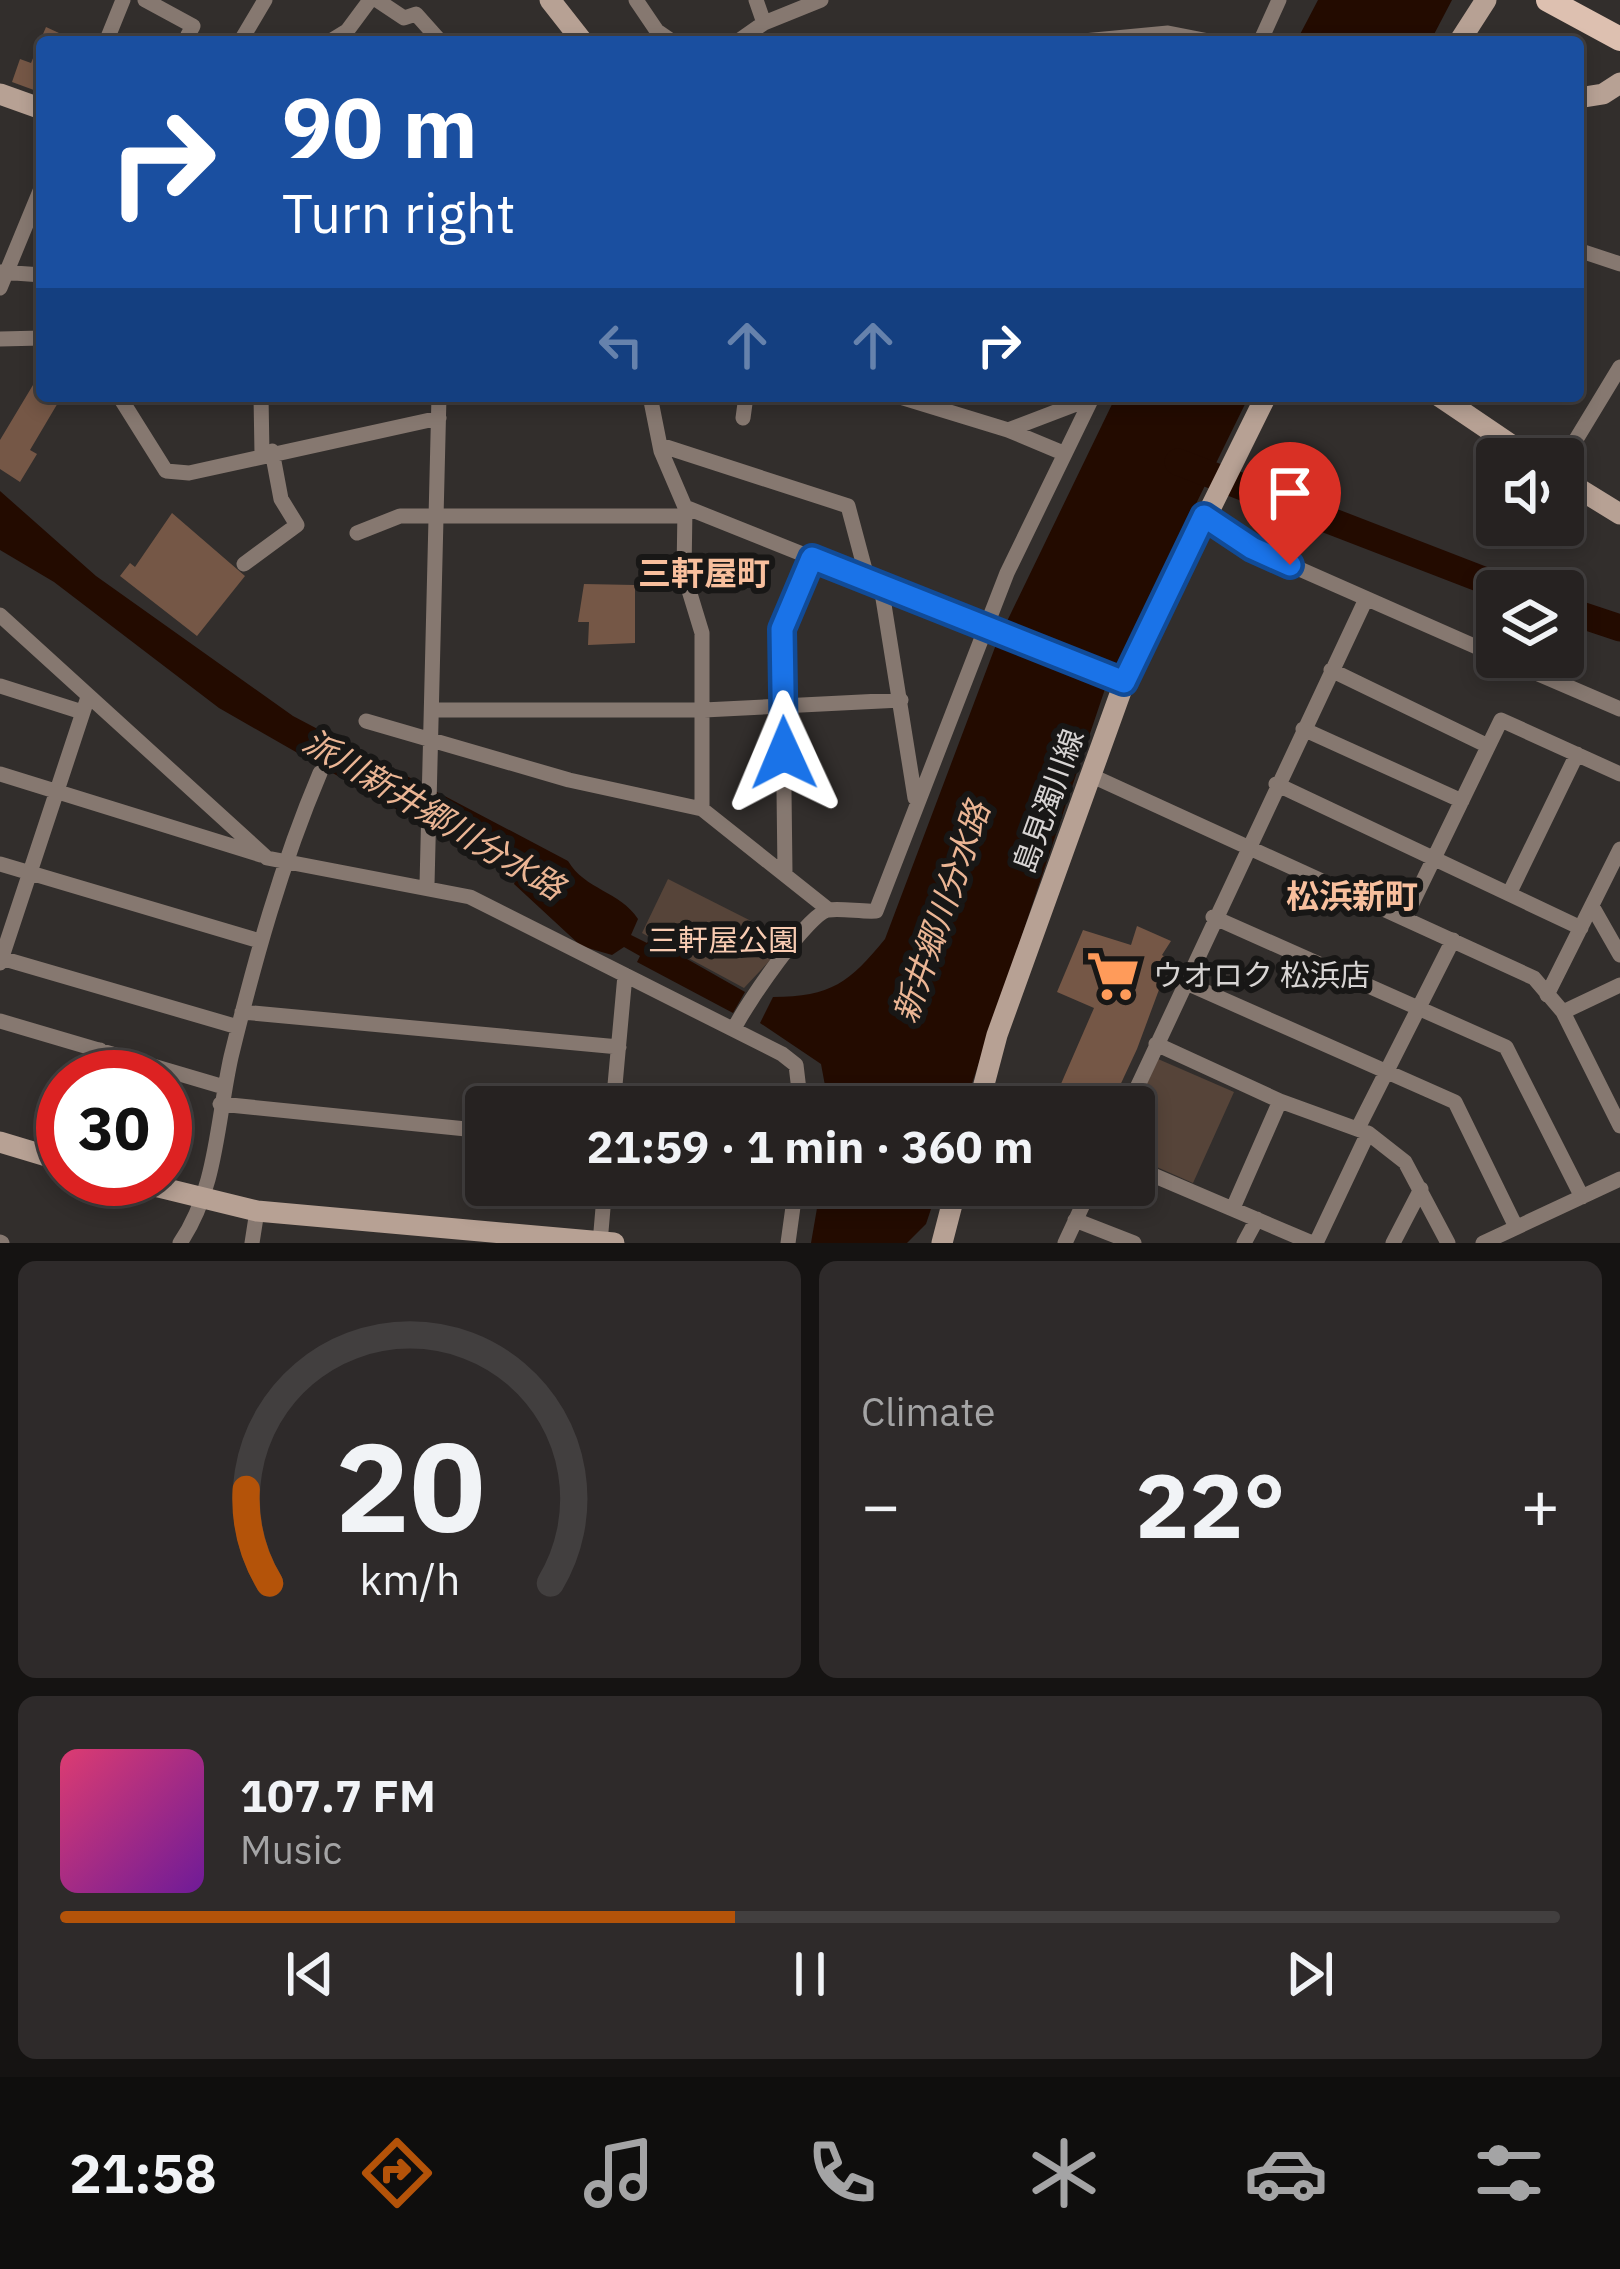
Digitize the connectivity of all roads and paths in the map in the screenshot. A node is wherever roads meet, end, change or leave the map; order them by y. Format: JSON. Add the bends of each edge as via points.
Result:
{"nodes":[{"id":1,"x":123,"y":0,"type":"edge"},
{"id":2,"x":145,"y":0,"type":"edge"},
{"id":3,"x":265,"y":0,"type":"edge"},
{"id":4,"x":550,"y":0,"type":"edge"},
{"id":5,"x":636,"y":0,"type":"edge"},
{"id":6,"x":756,"y":0,"type":"edge"},
{"id":7,"x":1279,"y":0,"type":"edge"},
{"id":8,"x":1486,"y":0,"type":"edge"},
{"id":9,"x":1549,"y":0,"type":"edge"},
{"id":10,"x":366,"y":2,"type":"edge"},
{"id":11,"x":810,"y":2,"type":"edge"},
{"id":12,"x":764,"y":23,"type":"junction"},
{"id":13,"x":108,"y":36,"type":"edge"},
{"id":14,"x":189,"y":36,"type":"edge"},
{"id":15,"x":244,"y":36,"type":"edge"},
{"id":16,"x":340,"y":36,"type":"edge"},
{"id":17,"x":436,"y":36,"type":"edge"},
{"id":18,"x":578,"y":36,"type":"edge"},
{"id":19,"x":664,"y":36,"type":"edge"},
{"id":20,"x":745,"y":36,"type":"edge"},
{"id":21,"x":1130,"y":36,"type":"edge"},
{"id":22,"x":1183,"y":36,"type":"edge"},
{"id":23,"x":1262,"y":36,"type":"edge"},
{"id":24,"x":1463,"y":36,"type":"edge"},
{"id":25,"x":1620,"y":39,"type":"edge"},
{"id":26,"x":1620,"y":83,"type":"edge"},
{"id":27,"x":0,"y":94,"type":"edge"},
{"id":28,"x":1584,"y":97,"type":"edge"},
{"id":29,"x":36,"y":107,"type":"edge"},
{"id":30,"x":36,"y":200,"type":"edge"},
{"id":31,"x":1584,"y":252,"type":"edge"},
{"id":32,"x":1620,"y":264,"type":"edge"},
{"id":33,"x":36,"y":275,"type":"edge"},
{"id":34,"x":2,"y":278,"type":"edge"},
{"id":35,"x":36,"y":338,"type":"edge"},
{"id":36,"x":0,"y":339,"type":"edge"},
{"id":37,"x":1620,"y":367,"type":"edge"},
{"id":38,"x":122,"y":402,"type":"edge"},
{"id":39,"x":262,"y":402,"type":"edge"},
{"id":40,"x":439,"y":402,"type":"edge"},
{"id":41,"x":651,"y":402,"type":"edge"},
{"id":42,"x":745,"y":402,"type":"edge"},
{"id":43,"x":917,"y":402,"type":"edge"},
{"id":44,"x":1080,"y":402,"type":"edge"},
{"id":45,"x":1090,"y":402,"type":"edge"},
{"id":46,"x":1264,"y":402,"type":"edge"},
{"id":47,"x":1447,"y":402,"type":"edge"},
{"id":48,"x":439,"y":418,"type":"junction"},
{"id":49,"x":743,"y":418,"type":"dead end"},
{"id":50,"x":1008,"y":430,"type":"junction"},
{"id":51,"x":1501,"y":438,"type":"edge"},
{"id":52,"x":1577,"y":438,"type":"edge"},
{"id":53,"x":660,"y":445,"type":"junction"},
{"id":54,"x":267,"y":453,"type":"junction"},
{"id":55,"x":1063,"y":453,"type":"junction"},
{"id":56,"x":1584,"y":492,"type":"edge"},
{"id":57,"x":683,"y":512,"type":"junction"},
{"id":58,"x":1620,"y":514,"type":"edge"},
{"id":59,"x":1204,"y":516,"type":"junction"},
{"id":60,"x":438,"y":517,"type":"junction"},
{"id":61,"x":357,"y":532,"type":"dead end"},
{"id":62,"x":812,"y":558,"type":"junction"},
{"id":63,"x":244,"y":564,"type":"dead end"},
{"id":64,"x":874,"y":583,"type":"junction"},
{"id":65,"x":1366,"y":599,"type":"junction"},
{"id":66,"x":0,"y":615,"type":"edge"},
{"id":67,"x":991,"y":629,"type":"junction"},
{"id":68,"x":1476,"y":647,"type":"edge"},
{"id":69,"x":1331,"y":670,"type":"junction"},
{"id":70,"x":1547,"y":678,"type":"edge"},
{"id":71,"x":1115,"y":679,"type":"junction"},
{"id":72,"x":0,"y":686,"type":"edge"},
{"id":73,"x":901,"y":700,"type":"junction"},
{"id":74,"x":83,"y":704,"type":"junction"},
{"id":75,"x":784,"y":706,"type":"junction"},
{"id":76,"x":1620,"y":709,"type":"edge"},
{"id":77,"x":435,"y":710,"type":"junction"},
{"id":78,"x":704,"y":710,"type":"junction"},
{"id":79,"x":366,"y":721,"type":"dead end"},
{"id":80,"x":1303,"y":729,"type":"junction"},
{"id":81,"x":432,"y":741,"type":"junction"},
{"id":82,"x":1489,"y":746,"type":"junction"},
{"id":83,"x":1577,"y":754,"type":"junction"},
{"id":84,"x":320,"y":773,"type":"dead end"},
{"id":85,"x":0,"y":774,"type":"edge"},
{"id":86,"x":1620,"y":774,"type":"edge"},
{"id":87,"x":1090,"y":776,"type":"junction"},
{"id":88,"x":1276,"y":784,"type":"junction"},
{"id":89,"x":53,"y":790,"type":"junction"},
{"id":90,"x":915,"y":801,"type":"junction"},
{"id":91,"x":1462,"y":801,"type":"junction"},
{"id":92,"x":702,"y":808,"type":"junction"},
{"id":93,"x":1246,"y":846,"type":"junction"},
{"id":94,"x":1620,"y":849,"type":"edge"},
{"id":95,"x":1434,"y":858,"type":"junction"},
{"id":96,"x":275,"y":860,"type":"junction"},
{"id":97,"x":0,"y":864,"type":"edge"},
{"id":98,"x":27,"y":872,"type":"junction"},
{"id":99,"x":785,"y":872,"type":"junction"},
{"id":100,"x":427,"y":885,"type":"junction"},
{"id":101,"x":1509,"y":894,"type":"junction"},
{"id":102,"x":1592,"y":906,"type":"junction"},
{"id":103,"x":829,"y":910,"type":"junction"},
{"id":104,"x":1213,"y":917,"type":"junction"},
{"id":105,"x":1406,"y":919,"type":"junction"},
{"id":106,"x":1581,"y":928,"type":"junction"},
{"id":107,"x":1453,"y":940,"type":"junction"},
{"id":108,"x":260,"y":941,"type":"junction"},
{"id":109,"x":1620,"y":955,"type":"edge"},
{"id":110,"x":1,"y":961,"type":"edge"},
{"id":111,"x":626,"y":975,"type":"junction"},
{"id":112,"x":1184,"y":982,"type":"junction"},
{"id":113,"x":1620,"y":985,"type":"edge"},
{"id":114,"x":1547,"y":995,"type":"junction"},
{"id":115,"x":1419,"y":1006,"type":"junction"},
{"id":116,"x":1563,"y":1012,"type":"junction"},
{"id":117,"x":240,"y":1019,"type":"junction"},
{"id":118,"x":0,"y":1021,"type":"edge"},
{"id":119,"x":735,"y":1027,"type":"junction"},
{"id":120,"x":1156,"y":1044,"type":"junction"},
{"id":121,"x":620,"y":1047,"type":"junction"},
{"id":122,"x":100,"y":1050,"type":"edge"},
{"id":123,"x":1386,"y":1073,"type":"junction"},
{"id":124,"x":192,"y":1084,"type":"edge"},
{"id":125,"x":615,"y":1086,"type":"edge"},
{"id":126,"x":798,"y":1086,"type":"edge"},
{"id":127,"x":984,"y":1086,"type":"edge"},
{"id":128,"x":1137,"y":1086,"type":"edge"},
{"id":129,"x":222,"y":1095,"type":"junction"},
{"id":130,"x":1280,"y":1101,"type":"junction"},
{"id":131,"x":1620,"y":1126,"type":"edge"},
{"id":132,"x":465,"y":1128,"type":"edge"},
{"id":133,"x":1363,"y":1130,"type":"junction"},
{"id":134,"x":0,"y":1142,"type":"edge"},
{"id":135,"x":36,"y":1153,"type":"edge"},
{"id":136,"x":1155,"y":1176,"type":"edge"},
{"id":137,"x":1620,"y":1179,"type":"edge"},
{"id":138,"x":1420,"y":1189,"type":"junction"},
{"id":139,"x":1582,"y":1197,"type":"junction"},
{"id":140,"x":192,"y":1198,"type":"edge"},
{"id":141,"x":205,"y":1202,"type":"junction"},
{"id":142,"x":603,"y":1206,"type":"edge"},
{"id":143,"x":793,"y":1206,"type":"edge"},
{"id":144,"x":952,"y":1206,"type":"edge"},
{"id":145,"x":1082,"y":1206,"type":"edge"},
{"id":146,"x":1233,"y":1208,"type":"junction"},
{"id":147,"x":257,"y":1210,"type":"junction"},
{"id":148,"x":1257,"y":1219,"type":"junction"},
{"id":149,"x":1076,"y":1220,"type":"junction"},
{"id":150,"x":1516,"y":1227,"type":"junction"},
{"id":151,"x":600,"y":1242,"type":"edge"},
{"id":152,"x":180,"y":1243,"type":"edge"},
{"id":153,"x":252,"y":1243,"type":"edge"},
{"id":154,"x":614,"y":1243,"type":"edge"},
{"id":155,"x":788,"y":1243,"type":"edge"},
{"id":156,"x":942,"y":1243,"type":"edge"},
{"id":157,"x":1065,"y":1243,"type":"edge"},
{"id":158,"x":1134,"y":1243,"type":"edge"},
{"id":159,"x":1244,"y":1243,"type":"edge"},
{"id":160,"x":1314,"y":1243,"type":"edge"},
{"id":161,"x":1393,"y":1243,"type":"edge"},
{"id":162,"x":1448,"y":1243,"type":"edge"},
{"id":163,"x":1483,"y":1243,"type":"edge"}],
"edges":[{"from":1,"to":13,"type":"street"},
{"from":2,"to":14,"type":"street","via":[[193,26]]},
{"from":3,"to":15,"type":"street"},
{"from":4,"to":18,"type":"street"},
{"from":5,"to":19,"type":"street"},
{"from":6,"to":12,"type":"street"},
{"from":7,"to":23,"type":"street"},
{"from":8,"to":24,"type":"street"},
{"from":9,"to":25,"type":"main road"},
{"from":10,"to":16,"type":"street"},
{"from":10,"to":17,"type":"street","via":[[404,18],[416,14]]},
{"from":11,"to":12,"type":"street"},
{"from":12,"to":20,"type":"street"},
{"from":21,"to":22,"type":"street"},
{"from":26,"to":28,"type":"street"},
{"from":27,"to":29,"type":"street"},
{"from":30,"to":34,"type":"street"},
{"from":31,"to":32,"type":"street"},
{"from":33,"to":34,"type":"street"},
{"from":35,"to":36,"type":"street"},
{"from":37,"to":52,"type":"street"},
{"from":38,"to":54,"type":"street","via":[[166,471]]},
{"from":39,"to":54,"type":"street"},
{"from":40,"to":48,"type":"street"},
{"from":41,"to":53,"type":"street"},
{"from":42,"to":49,"type":"street"},
{"from":43,"to":50,"type":"street"},
{"from":44,"to":50,"type":"street"},
{"from":45,"to":55,"type":"street"},
{"from":46,"to":59,"type":"street","name":"島見濁川線"},
{"from":47,"to":51,"type":"street"},
{"from":48,"to":54,"type":"street"},
{"from":48,"to":60,"type":"street"},
{"from":50,"to":55,"type":"street"},
{"from":53,"to":57,"type":"street"},
{"from":53,"to":64,"type":"street","via":[[848,506]]},
{"from":54,"to":63,"type":"street","via":[[297,525]]},
{"from":55,"to":67,"type":"street"},
{"from":56,"to":58,"type":"street"},
{"from":57,"to":60,"type":"street"},
{"from":57,"to":62,"type":"street"},
{"from":57,"to":78,"type":"street","via":[[684,574],[702,633]]},
{"from":59,"to":65,"type":"street","via":[[1252,548]]},
{"from":59,"to":71,"type":"street","name":"島見濁川線"},
{"from":60,"to":61,"type":"street","via":[[400,516]]},
{"from":60,"to":77,"type":"street"},
{"from":62,"to":64,"type":"street"},
{"from":62,"to":75,"type":"street","via":[[782,629]]},
{"from":64,"to":67,"type":"street"},
{"from":64,"to":73,"type":"street"},
{"from":65,"to":68,"type":"street"},
{"from":65,"to":69,"type":"street"},
{"from":66,"to":74,"type":"street"},
{"from":67,"to":71,"type":"street"},
{"from":67,"to":90,"type":"street"},
{"from":69,"to":80,"type":"street"},
{"from":69,"to":82,"type":"street"},
{"from":70,"to":76,"type":"street"},
{"from":71,"to":87,"type":"street","name":"島見濁川線"},
{"from":72,"to":74,"type":"street"},
{"from":73,"to":75,"type":"street"},
{"from":73,"to":90,"type":"street"},
{"from":74,"to":89,"type":"street"},
{"from":74,"to":96,"type":"street"},
{"from":75,"to":78,"type":"street"},
{"from":75,"to":99,"type":"street"},
{"from":77,"to":78,"type":"street"},
{"from":77,"to":81,"type":"street"},
{"from":78,"to":92,"type":"street"},
{"from":79,"to":81,"type":"street"},
{"from":80,"to":88,"type":"street"},
{"from":80,"to":91,"type":"street"},
{"from":81,"to":92,"type":"street"},
{"from":81,"to":100,"type":"street"},
{"from":82,"to":83,"type":"street","via":[[1501,720]]},
{"from":82,"to":91,"type":"street"},
{"from":83,"to":86,"type":"street"},
{"from":83,"to":101,"type":"street"},
{"from":84,"to":96,"type":"street"},
{"from":85,"to":89,"type":"street"},
{"from":87,"to":93,"type":"street"},
{"from":87,"to":127,"type":"street","name":"島見濁川線"},
{"from":88,"to":93,"type":"street"},
{"from":88,"to":95,"type":"street"},
{"from":89,"to":96,"type":"street"},
{"from":89,"to":98,"type":"street"},
{"from":90,"to":103,"type":"street","via":[[876,911]]},
{"from":91,"to":95,"type":"street"},
{"from":92,"to":99,"type":"street"},
{"from":93,"to":104,"type":"street"},
{"from":93,"to":105,"type":"street"},
{"from":94,"to":102,"type":"street"},
{"from":95,"to":101,"type":"street"},
{"from":95,"to":105,"type":"street"},
{"from":96,"to":100,"type":"street"},
{"from":96,"to":108,"type":"street"},
{"from":97,"to":98,"type":"street"},
{"from":98,"to":108,"type":"street"},
{"from":98,"to":110,"type":"street"},
{"from":99,"to":103,"type":"street"},
{"from":100,"to":111,"type":"street","via":[[470,897]]},
{"from":101,"to":106,"type":"street"},
{"from":102,"to":106,"type":"street"},
{"from":102,"to":109,"type":"street"},
{"from":103,"to":119,"type":"street","via":[[810,919]]},
{"from":104,"to":112,"type":"street"},
{"from":104,"to":115,"type":"street"},
{"from":105,"to":107,"type":"street"},
{"from":106,"to":114,"type":"street"},
{"from":107,"to":114,"type":"street","via":[[1534,978]]},
{"from":107,"to":115,"type":"street"},
{"from":108,"to":117,"type":"street"},
{"from":110,"to":117,"type":"street"},
{"from":111,"to":119,"type":"street"},
{"from":111,"to":121,"type":"street"},
{"from":112,"to":120,"type":"street"},
{"from":112,"to":123,"type":"street"},
{"from":113,"to":116,"type":"street"},
{"from":114,"to":116,"type":"street"},
{"from":115,"to":123,"type":"street"},
{"from":115,"to":139,"type":"street","via":[[1506,1047]]},
{"from":116,"to":131,"type":"street"},
{"from":117,"to":121,"type":"street"},
{"from":117,"to":129,"type":"street"},
{"from":118,"to":122,"type":"street"},
{"from":119,"to":126,"type":"street","via":[[796,1066]]},
{"from":120,"to":128,"type":"street"},
{"from":120,"to":130,"type":"street"},
{"from":121,"to":125,"type":"street"},
{"from":123,"to":133,"type":"street"},
{"from":123,"to":150,"type":"street","via":[[1455,1102]]},
{"from":124,"to":129,"type":"street"},
{"from":129,"to":132,"type":"street"},
{"from":129,"to":141,"type":"street"},
{"from":130,"to":133,"type":"street"},
{"from":130,"to":146,"type":"street"},
{"from":133,"to":138,"type":"street","via":[[1405,1162]]},
{"from":133,"to":160,"type":"street"},
{"from":134,"to":135,"type":"street"},
{"from":136,"to":146,"type":"street"},
{"from":137,"to":139,"type":"street"},
{"from":138,"to":161,"type":"street"},
{"from":138,"to":162,"type":"street"},
{"from":139,"to":150,"type":"street"},
{"from":140,"to":141,"type":"street"},
{"from":141,"to":147,"type":"street"},
{"from":141,"to":152,"type":"street"},
{"from":142,"to":151,"type":"street"},
{"from":143,"to":155,"type":"street"},
{"from":144,"to":156,"type":"street"},
{"from":145,"to":149,"type":"street"},
{"from":146,"to":148,"type":"street"},
{"from":147,"to":151,"type":"street"},
{"from":147,"to":153,"type":"street"},
{"from":148,"to":159,"type":"street"},
{"from":148,"to":160,"type":"street"},
{"from":149,"to":157,"type":"street"},
{"from":149,"to":158,"type":"street"},
{"from":150,"to":163,"type":"street"},
{"from":151,"to":154,"type":"street"}]}
